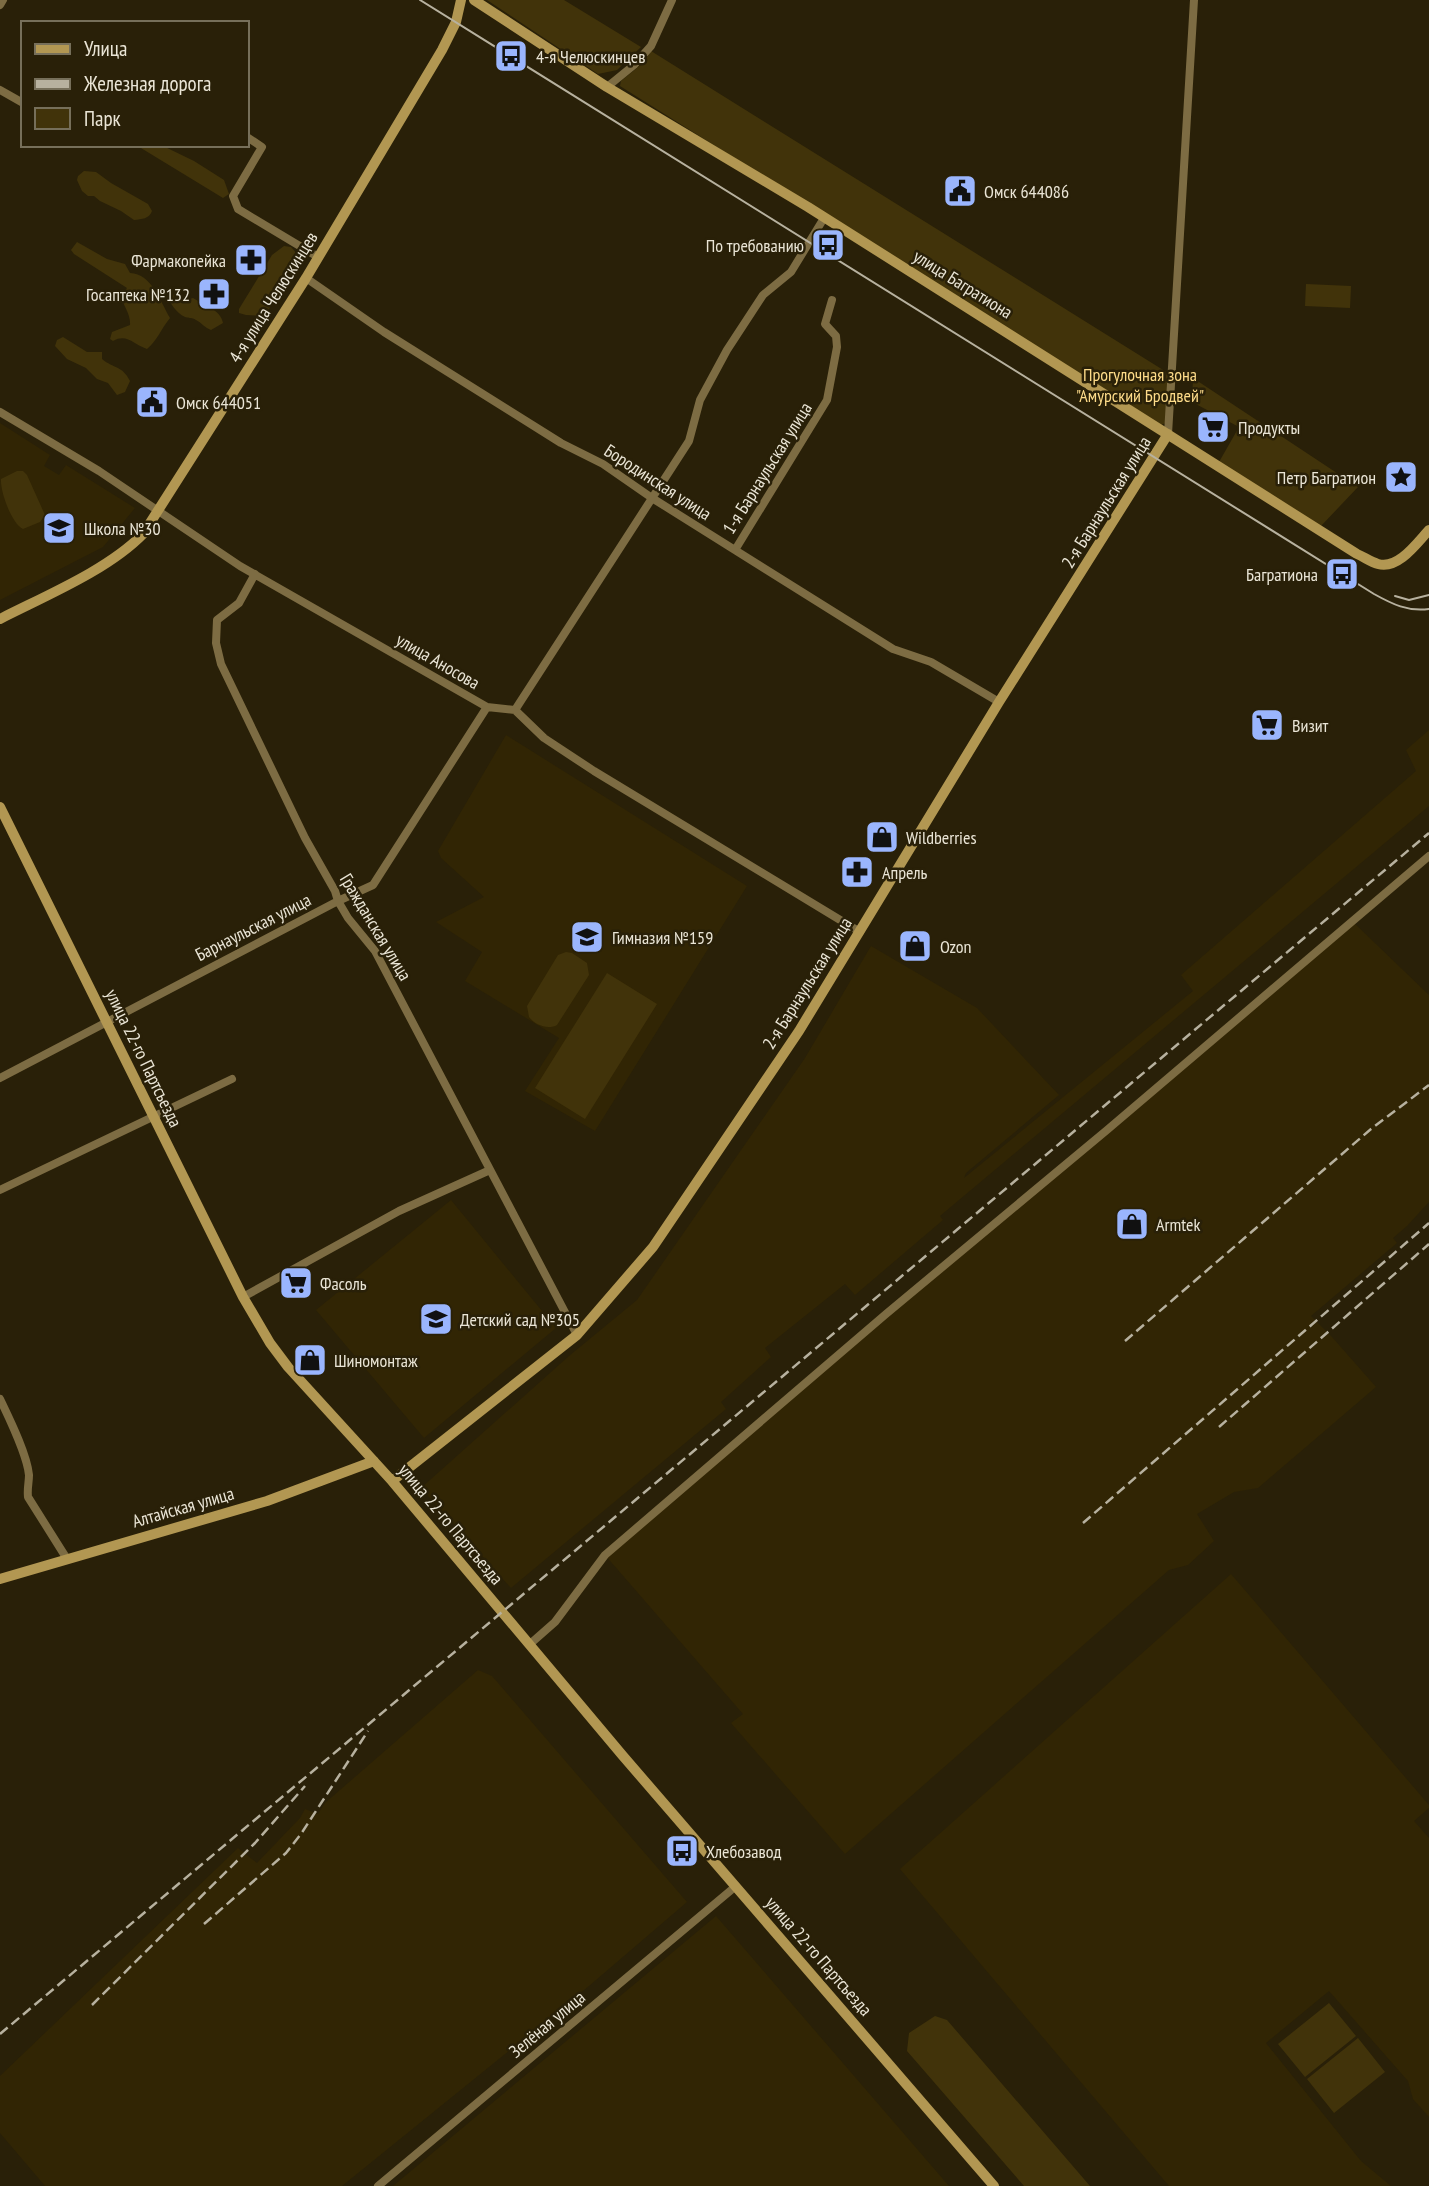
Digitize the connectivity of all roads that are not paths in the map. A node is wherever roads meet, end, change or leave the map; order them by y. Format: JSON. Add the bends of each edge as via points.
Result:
{"nodes":[{"id":1,"x":3,"y":0,"type":"edge"},
{"id":2,"x":461,"y":0,"type":"edge"},
{"id":3,"x":474,"y":0,"type":"edge"},
{"id":4,"x":672,"y":0,"type":"edge"},
{"id":5,"x":1194,"y":0,"type":"edge"},
{"id":6,"x":0,"y":5,"type":"edge"},
{"id":7,"x":607,"y":87,"type":"junction"},
{"id":8,"x":0,"y":90,"type":"edge"},
{"id":9,"x":21,"y":102,"type":"edge"},
{"id":10,"x":248,"y":138,"type":"edge"},
{"id":11,"x":824,"y":218,"type":"junction"},
{"id":12,"x":318,"y":257,"type":"junction"},
{"id":13,"x":306,"y":278,"type":"junction"},
{"id":14,"x":832,"y":300,"type":"dead end"},
{"id":15,"x":0,"y":412,"type":"edge"},
{"id":16,"x":1168,"y":434,"type":"junction"},
{"id":17,"x":652,"y":498,"type":"junction"},
{"id":18,"x":159,"y":511,"type":"junction"},
{"id":19,"x":1429,"y":530,"type":"edge"},
{"id":20,"x":735,"y":550,"type":"junction"},
{"id":21,"x":255,"y":574,"type":"junction"},
{"id":22,"x":0,"y":619,"type":"edge"},
{"id":23,"x":999,"y":702,"type":"junction"},
{"id":24,"x":486,"y":707,"type":"junction"},
{"id":25,"x":515,"y":710,"type":"junction"},
{"id":26,"x":0,"y":807,"type":"edge"},
{"id":27,"x":1429,"y":856,"type":"edge"},
{"id":28,"x":338,"y":901,"type":"junction"},
{"id":29,"x":860,"y":932,"type":"junction"},
{"id":30,"x":107,"y":1021,"type":"junction"},
{"id":31,"x":0,"y":1078,"type":"edge"},
{"id":32,"x":232,"y":1079,"type":"dead end"},
{"id":33,"x":153,"y":1116,"type":"junction"},
{"id":34,"x":490,"y":1170,"type":"junction"},
{"id":35,"x":0,"y":1190,"type":"edge"},
{"id":36,"x":243,"y":1297,"type":"junction"},
{"id":37,"x":577,"y":1335,"type":"junction"},
{"id":38,"x":0,"y":1399,"type":"edge"},
{"id":39,"x":374,"y":1461,"type":"junction"},
{"id":40,"x":392,"y":1481,"type":"junction"},
{"id":41,"x":67,"y":1559,"type":"junction"},
{"id":42,"x":0,"y":1579,"type":"edge"},
{"id":43,"x":530,"y":1644,"type":"junction"},
{"id":44,"x":736,"y":1886,"type":"junction"},
{"id":45,"x":378,"y":2186,"type":"edge"},
{"id":46,"x":994,"y":2186,"type":"edge"}],
"edges":[{"from":1,"to":6,"type":"street"},
{"from":2,"to":12,"type":"street","name":"4-я улица Челюскинцев","via":[[442,50]]},
{"from":3,"to":7,"type":"street","name":"улица Багратиона"},
{"from":4,"to":7,"type":"street","via":[[651,46]]},
{"from":5,"to":16,"type":"street"},
{"from":7,"to":11,"type":"street","name":"улица Багратиона"},
{"from":8,"to":9,"type":"street"},
{"from":10,"to":12,"type":"street","via":[[262,147],[233,196],[238,209]]},
{"from":11,"to":16,"type":"street","name":"улица Багратиона"},
{"from":11,"to":17,"type":"street","via":[[791,271],[763,295],[727,350],[700,400],[689,441]]},
{"from":12,"to":13,"type":"street","name":"4-я улица Челюскинцев"},
{"from":13,"to":17,"type":"street","name":"Бородинская улица","via":[[384,332]]},
{"from":13,"to":18,"type":"street","name":"4-я улица Челюскинцев"},
{"from":14,"to":20,"type":"street","name":"1-я Барнаульская улица","via":[[825,324],[836,336],[837,347],[827,400]]},
{"from":15,"to":18,"type":"street","name":"улица Аносова"},
{"from":16,"to":19,"type":"street","name":"улица Багратиона","via":[[1331,539],[1379,564],[1397,562]]},
{"from":16,"to":23,"type":"street","name":"2-я Барнаульская улица"},
{"from":17,"to":20,"type":"street","name":"Бородинская улица"},
{"from":17,"to":25,"type":"street"},
{"from":18,"to":21,"type":"street","name":"улица Аносова"},
{"from":18,"to":22,"type":"street","name":"4-я улица Челюскинцев","via":[[128,550]]},
{"from":20,"to":23,"type":"street","name":"Бородинская улица","via":[[893,649],[932,662]]},
{"from":21,"to":24,"type":"street","name":"улица Аносова"},
{"from":21,"to":28,"type":"street","name":"Гражданская улица","via":[[239,603],[217,620],[218,653]]},
{"from":23,"to":29,"type":"street","name":"2-я Барнаульская улица"},
{"from":24,"to":25,"type":"street","name":"улица Аносова"},
{"from":24,"to":28,"type":"street","name":"Барнаульская улица","via":[[373,885]]},
{"from":25,"to":29,"type":"street","via":[[544,738],[594,771]]},
{"from":26,"to":30,"type":"street","name":"улица 22-го Партсъезда"},
{"from":27,"to":43,"type":"street","via":[[605,1555],[555,1622]]},
{"from":28,"to":30,"type":"street","name":"Барнаульская улица"},
{"from":28,"to":34,"type":"street","name":"Гражданская улица","via":[[375,951]]},
{"from":29,"to":37,"type":"street","name":"2-я Барнаульская улица","via":[[653,1247]]},
{"from":30,"to":31,"type":"street","name":"Барнаульская улица"},
{"from":30,"to":33,"type":"street","name":"улица 22-го Партсъезда"},
{"from":32,"to":33,"type":"street"},
{"from":33,"to":35,"type":"street"},
{"from":33,"to":36,"type":"street","name":"улица 22-го Партсъезда"},
{"from":34,"to":36,"type":"street","via":[[399,1211]]},
{"from":34,"to":37,"type":"street","name":"Гражданская улица"},
{"from":36,"to":39,"type":"street","name":"улица 22-го Партсъезда","via":[[288,1367]]},
{"from":37,"to":40,"type":"street","name":"2-я Барнаульская улица"},
{"from":38,"to":41,"type":"street","via":[[27,1463],[28,1497]]},
{"from":39,"to":40,"type":"street","name":"улица 22-го Партсъезда"},
{"from":39,"to":41,"type":"street","name":"Алтайская улица","via":[[267,1501]]},
{"from":40,"to":43,"type":"street","name":"улица 22-го Партсъезда"},
{"from":41,"to":42,"type":"street","name":"Алтайская улица"},
{"from":43,"to":44,"type":"street","name":"улица 22-го Партсъезда"},
{"from":44,"to":45,"type":"street","name":"Зелёная улица"},
{"from":44,"to":46,"type":"street","name":"улица 22-го Партсъезда"}]}
